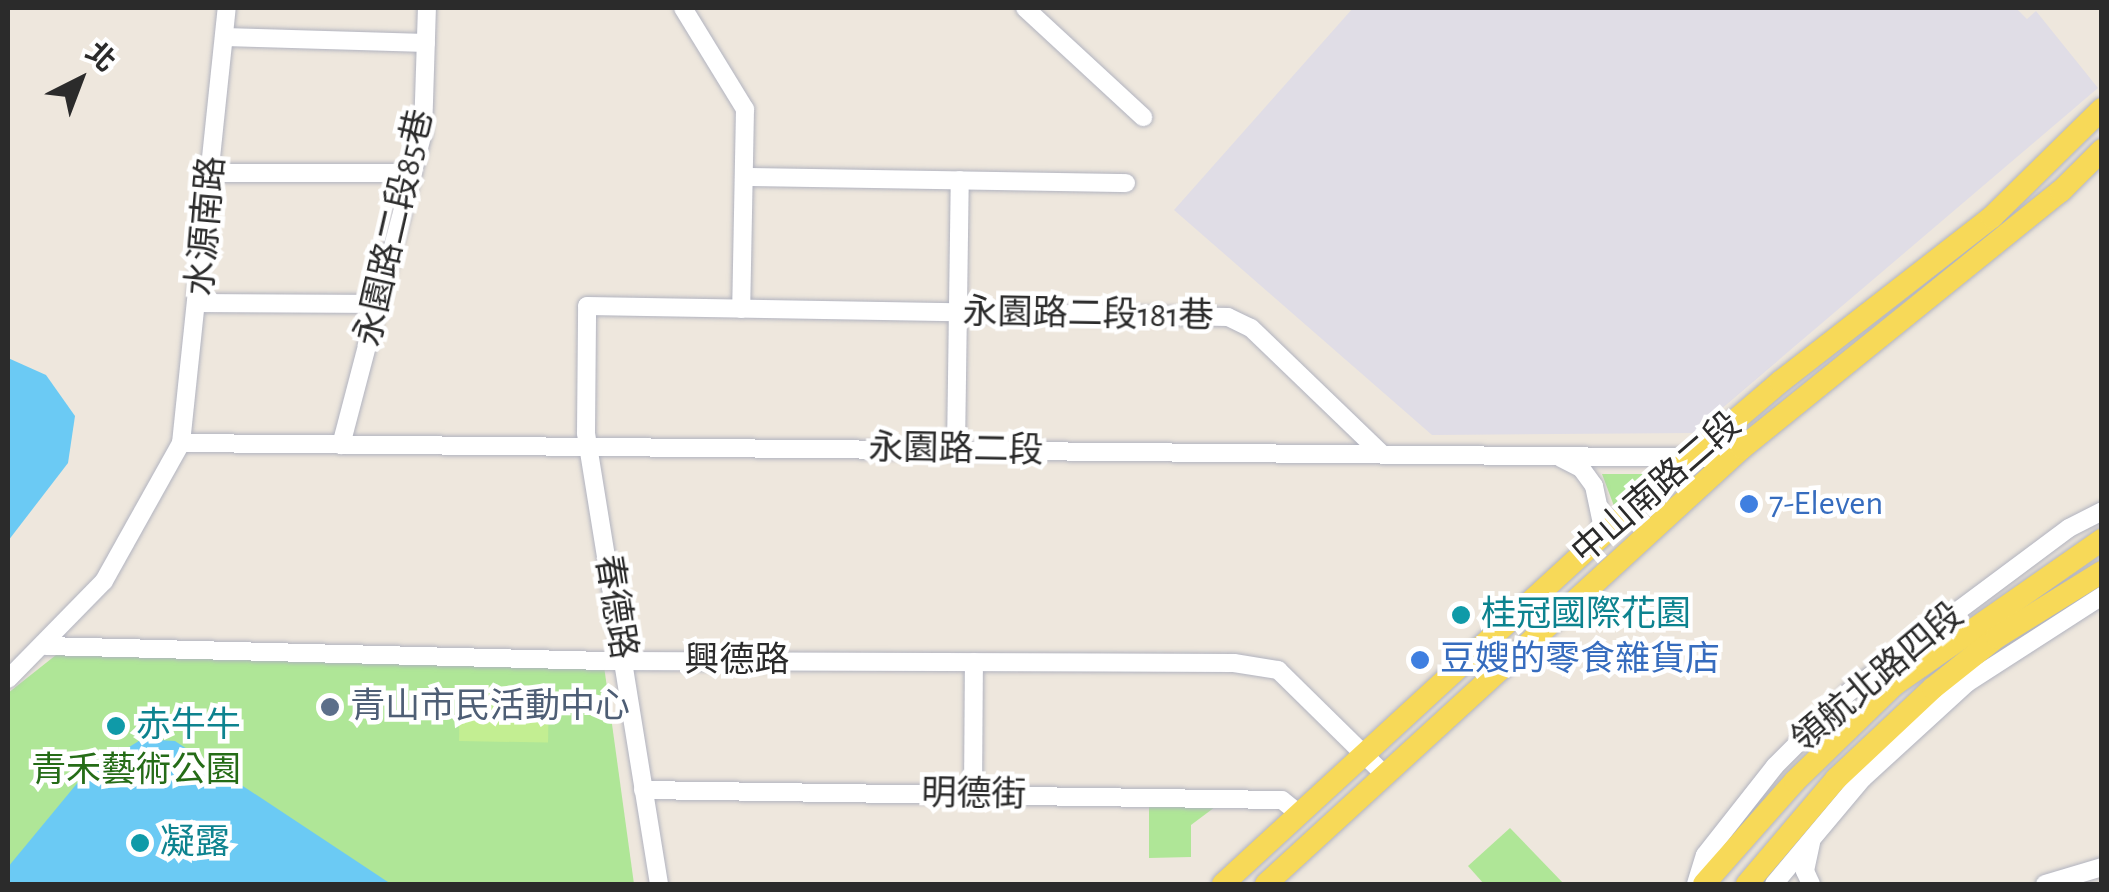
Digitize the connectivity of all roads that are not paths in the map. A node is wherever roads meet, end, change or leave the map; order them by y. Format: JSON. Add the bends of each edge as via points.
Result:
{"nodes":[{"id":1,"x":228,"y":8,"type":"edge"},
{"id":2,"x":426,"y":8,"type":"edge"},
{"id":3,"x":683,"y":8,"type":"edge"},
{"id":4,"x":1024,"y":8,"type":"edge"},
{"id":5,"x":225,"y":37,"type":"junction"},
{"id":6,"x":426,"y":43,"type":"junction"},
{"id":7,"x":2102,"y":109,"type":"edge"},
{"id":8,"x":1143,"y":117,"type":"dead end"},
{"id":9,"x":2102,"y":150,"type":"edge"},
{"id":10,"x":212,"y":173,"type":"junction"},
{"id":11,"x":413,"y":174,"type":"junction"},
{"id":12,"x":744,"y":176,"type":"junction"},
{"id":13,"x":960,"y":180,"type":"junction"},
{"id":14,"x":1126,"y":184,"type":"dead end"},
{"id":15,"x":199,"y":302,"type":"junction"},
{"id":16,"x":378,"y":304,"type":"junction"},
{"id":17,"x":741,"y":309,"type":"junction"},
{"id":18,"x":958,"y":313,"type":"junction"},
{"id":19,"x":181,"y":443,"type":"junction"},
{"id":20,"x":341,"y":445,"type":"junction"},
{"id":21,"x":591,"y":447,"type":"junction"},
{"id":22,"x":956,"y":450,"type":"junction"},
{"id":23,"x":1382,"y":454,"type":"junction"},
{"id":24,"x":1556,"y":456,"type":"junction"},
{"id":25,"x":1692,"y":457,"type":"junction"},
{"id":26,"x":1732,"y":458,"type":"junction"},
{"id":27,"x":2102,"y":511,"type":"edge"},
{"id":28,"x":1597,"y":540,"type":"junction"},
{"id":29,"x":2102,"y":540,"type":"edge"},
{"id":30,"x":2102,"y":572,"type":"edge"},
{"id":31,"x":2102,"y":596,"type":"edge"},
{"id":32,"x":46,"y":646,"type":"junction"},
{"id":33,"x":623,"y":661,"type":"junction"},
{"id":34,"x":974,"y":662,"type":"junction"},
{"id":35,"x":8,"y":679,"type":"edge"},
{"id":36,"x":1364,"y":754,"type":"junction"},
{"id":37,"x":1385,"y":774,"type":"junction"},
{"id":38,"x":643,"y":790,"type":"junction"},
{"id":39,"x":973,"y":795,"type":"junction"},
{"id":40,"x":1299,"y":814,"type":"junction"},
{"id":41,"x":1813,"y":834,"type":"junction"},
{"id":42,"x":1294,"y":858,"type":"junction"},
{"id":43,"x":2102,"y":868,"type":"edge"},
{"id":44,"x":659,"y":884,"type":"edge"},
{"id":45,"x":1224,"y":884,"type":"edge"},
{"id":46,"x":1266,"y":884,"type":"edge"},
{"id":47,"x":1282,"y":884,"type":"edge"},
{"id":48,"x":1696,"y":884,"type":"edge"},
{"id":49,"x":1704,"y":884,"type":"edge"},
{"id":50,"x":1748,"y":884,"type":"edge"},
{"id":51,"x":1774,"y":884,"type":"edge"},
{"id":52,"x":1811,"y":884,"type":"edge"},
{"id":53,"x":2045,"y":884,"type":"edge"}],
"edges":[{"from":1,"to":5,"type":"street","name":"水源南路"},
{"from":2,"to":6,"type":"street","name":"永園路二段85巷"},
{"from":3,"to":12,"type":"street","via":[[745,110]]},
{"from":4,"to":8,"type":"street"},
{"from":5,"to":6,"type":"street"},
{"from":5,"to":10,"type":"street","name":"水源南路"},
{"from":6,"to":11,"type":"street","name":"永園路二段85巷","via":[[426,106]]},
{"from":7,"to":25,"type":"main road","name":"中山南路二段","via":[[1992,217]]},
{"from":9,"to":26,"type":"main road","name":"中山南路二段","via":[[2061,192]]},
{"from":10,"to":11,"type":"street"},
{"from":10,"to":15,"type":"street","name":"水源南路"},
{"from":11,"to":16,"type":"street","name":"永園路二段85巷"},
{"from":12,"to":13,"type":"street"},
{"from":12,"to":17,"type":"street"},
{"from":13,"to":14,"type":"street"},
{"from":13,"to":18,"type":"street"},
{"from":15,"to":16,"type":"street"},
{"from":15,"to":19,"type":"street","name":"水源南路"},
{"from":16,"to":20,"type":"street","name":"永園路二段85巷"},
{"from":17,"to":18,"type":"street","name":"永園路二段181巷"},
{"from":17,"to":21,"type":"street","name":"永園路二段181巷","via":[[588,306]]},
{"from":18,"to":22,"type":"street"},
{"from":18,"to":23,"type":"street","name":"永園路二段181巷","via":[[1240,320]]},
{"from":19,"to":20,"type":"street","name":"永園路二段"},
{"from":19,"to":32,"type":"street","via":[[104,581]]},
{"from":20,"to":21,"type":"street","name":"永園路二段"},
{"from":21,"to":22,"type":"street","name":"永園路二段"},
{"from":21,"to":33,"type":"street","name":"春德路"},
{"from":22,"to":23,"type":"street","name":"永園路二段"},
{"from":23,"to":24,"type":"street","name":"永園路二段"},
{"from":24,"to":25,"type":"street","name":"永園路二段"},
{"from":24,"to":28,"type":"street","via":[[1581,468],[1594,486],[1602,523]]},
{"from":25,"to":26,"type":"street","name":"永園路二段"},
{"from":25,"to":28,"type":"main road","name":"中山南路二段"},
{"from":26,"to":37,"type":"main road","name":"中山南路二段"},
{"from":27,"to":48,"type":"street","name":"領航北路四段","via":[[2069,528],[1849,692],[1776,766],[1705,855]]},
{"from":28,"to":36,"type":"main road","name":"中山南路二段"},
{"from":29,"to":49,"type":"main road","name":"領航北路四段","via":[[1894,685],[1795,780]]},
{"from":30,"to":50,"type":"main road","name":"領航北路四段","via":[[1996,637],[1933,688],[1836,779]]},
{"from":31,"to":41,"type":"street","name":"領航北路四段","via":[[1966,683]]},
{"from":32,"to":33,"type":"street","name":"興德路"},
{"from":32,"to":35,"type":"street"},
{"from":33,"to":34,"type":"street","name":"興德路"},
{"from":33,"to":38,"type":"street","name":"春德路"},
{"from":34,"to":36,"type":"street","name":"興德路","via":[[1234,663],[1278,670]]},
{"from":34,"to":39,"type":"street"},
{"from":36,"to":37,"type":"street","name":"興德路"},
{"from":36,"to":40,"type":"main road","name":"中山南路二段"},
{"from":37,"to":42,"type":"main road","name":"中山南路二段"},
{"from":38,"to":39,"type":"street","name":"明德街"},
{"from":38,"to":44,"type":"street","name":"春德路"},
{"from":39,"to":40,"type":"street","name":"明德街","via":[[1282,800]]},
{"from":40,"to":45,"type":"main road","name":"中山南路二段"},
{"from":41,"to":51,"type":"street","name":"領航北路四段"},
{"from":41,"to":52,"type":"street","via":[[1805,871]]},
{"from":42,"to":46,"type":"main road","name":"中山南路二段"},
{"from":42,"to":47,"type":"street"},
{"from":43,"to":53,"type":"street"}]}
